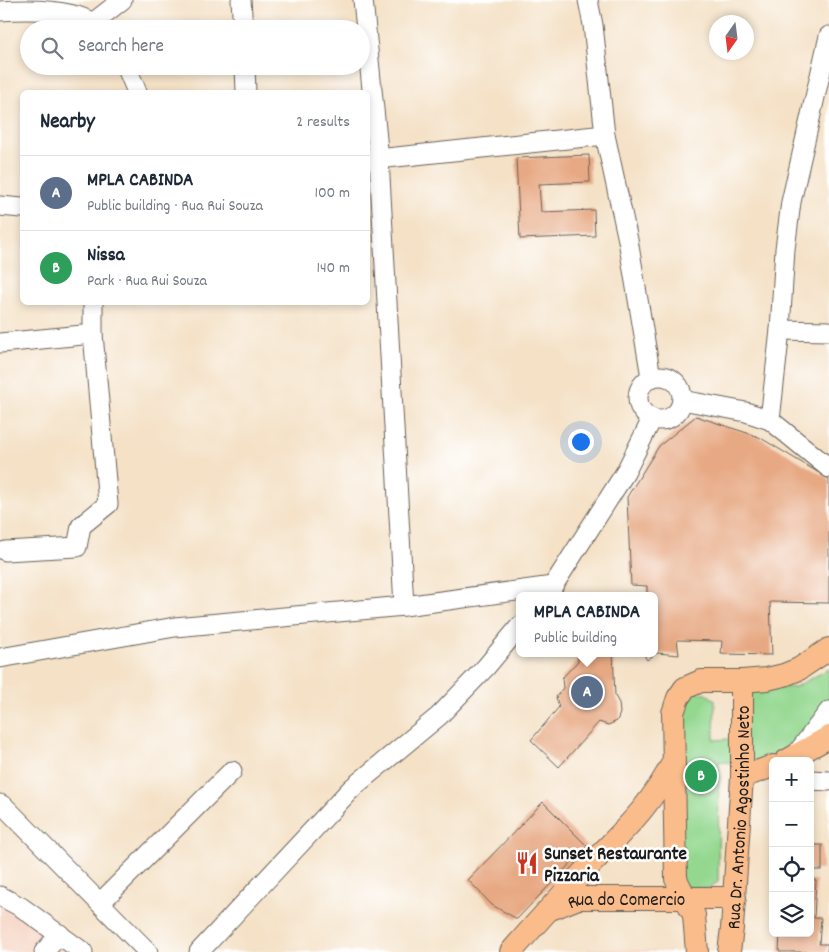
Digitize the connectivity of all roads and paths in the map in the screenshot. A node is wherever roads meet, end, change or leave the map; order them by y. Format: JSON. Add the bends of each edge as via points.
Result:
{"nodes":[{"id":1,"x":122,"y":0,"type":"edge"},
{"id":2,"x":241,"y":0,"type":"edge"},
{"id":3,"x":363,"y":0,"type":"edge"},
{"id":4,"x":588,"y":0,"type":"edge"},
{"id":5,"x":0,"y":11,"type":"edge"},
{"id":6,"x":82,"y":20,"type":"edge"},
{"id":7,"x":102,"y":20,"type":"edge"},
{"id":8,"x":242,"y":20,"type":"edge"},
{"id":9,"x":364,"y":20,"type":"edge"},
{"id":10,"x":829,"y":36,"type":"edge"},
{"id":11,"x":130,"y":75,"type":"edge"},
{"id":12,"x":245,"y":75,"type":"edge"},
{"id":13,"x":368,"y":75,"type":"edge"},
{"id":14,"x":136,"y":90,"type":"edge"},
{"id":15,"x":246,"y":90,"type":"edge"},
{"id":16,"x":369,"y":90,"type":"edge"},
{"id":17,"x":370,"y":112,"type":"edge"},
{"id":18,"x":606,"y":135,"type":"junction"},
{"id":19,"x":373,"y":160,"type":"edge"},
{"id":20,"x":0,"y":206,"type":"edge"},
{"id":21,"x":20,"y":208,"type":"edge"},
{"id":22,"x":93,"y":305,"type":"edge"},
{"id":23,"x":780,"y":330,"type":"junction"},
{"id":24,"x":829,"y":331,"type":"edge"},
{"id":25,"x":93,"y":334,"type":"junction"},
{"id":26,"x":0,"y":343,"type":"edge"},
{"id":27,"x":651,"y":377,"type":"junction"},
{"id":28,"x":682,"y":400,"type":"junction"},
{"id":29,"x":652,"y":419,"type":"junction"},
{"id":30,"x":770,"y":420,"type":"junction"},
{"id":31,"x":829,"y":468,"type":"edge"},
{"id":32,"x":5,"y":551,"type":"dead end"},
{"id":33,"x":549,"y":591,"type":"edge"},
{"id":34,"x":516,"y":594,"type":"edge"},
{"id":35,"x":404,"y":606,"type":"junction"},
{"id":36,"x":516,"y":631,"type":"edge"},
{"id":37,"x":829,"y":649,"type":"edge"},
{"id":38,"x":0,"y":658,"type":"edge"},
{"id":39,"x":742,"y":681,"type":"junction"},
{"id":40,"x":829,"y":711,"type":"edge"},
{"id":41,"x":829,"y":737,"type":"edge"},
{"id":42,"x":792,"y":757,"type":"edge"},
{"id":43,"x":794,"y":757,"type":"edge"},
{"id":44,"x":674,"y":762,"type":"junction"},
{"id":45,"x":769,"y":767,"type":"edge"},
{"id":46,"x":232,"y":771,"type":"dead end"},
{"id":47,"x":742,"y":777,"type":"junction"},
{"id":48,"x":769,"y":778,"type":"edge"},
{"id":49,"x":814,"y":780,"type":"edge"},
{"id":50,"x":829,"y":781,"type":"edge"},
{"id":51,"x":0,"y":804,"type":"edge"},
{"id":52,"x":0,"y":896,"type":"edge"},
{"id":53,"x":685,"y":898,"type":"junction"},
{"id":54,"x":735,"y":898,"type":"junction"},
{"id":55,"x":100,"y":903,"type":"junction"},
{"id":56,"x":546,"y":912,"type":"junction"},
{"id":57,"x":60,"y":934,"type":"junction"},
{"id":58,"x":44,"y":952,"type":"edge"},
{"id":59,"x":82,"y":952,"type":"edge"},
{"id":60,"x":148,"y":952,"type":"edge"},
{"id":61,"x":199,"y":952,"type":"edge"},
{"id":62,"x":511,"y":952,"type":"edge"},
{"id":63,"x":697,"y":952,"type":"edge"},
{"id":64,"x":729,"y":952,"type":"edge"}],
"edges":[{"from":1,"to":7,"type":"street"},
{"from":2,"to":8,"type":"street"},
{"from":3,"to":9,"type":"street"},
{"from":4,"to":18,"type":"street"},
{"from":5,"to":6,"type":"street","via":[[58,12]]},
{"from":10,"to":23,"type":"street","via":[[791,202]]},
{"from":11,"to":14,"type":"street"},
{"from":12,"to":15,"type":"street"},
{"from":13,"to":16,"type":"street"},
{"from":17,"to":19,"type":"street"},
{"from":18,"to":19,"type":"street"},
{"from":18,"to":27,"type":"street"},
{"from":19,"to":35,"type":"street"},
{"from":20,"to":21,"type":"street"},
{"from":22,"to":25,"type":"street"},
{"from":23,"to":24,"type":"street"},
{"from":23,"to":30,"type":"street"},
{"from":25,"to":26,"type":"street"},
{"from":25,"to":32,"type":"street","via":[[108,504],[81,526],[77,546]]},
{"from":27,"to":28,"type":"street","via":[[658,375],[673,379],[682,392]]},
{"from":27,"to":29,"type":"street","via":[[640,387],[638,395],[640,409]]},
{"from":28,"to":29,"type":"street","via":[[672,417]]},
{"from":28,"to":30,"type":"street"},
{"from":29,"to":33,"type":"street","via":[[625,473]]},
{"from":30,"to":31,"type":"street"},
{"from":34,"to":35,"type":"street"},
{"from":35,"to":38,"type":"street","via":[[175,627]]},
{"from":36,"to":61,"type":"street","via":[[439,716],[352,788]]},
{"from":37,"to":39,"type":"main road","via":[[784,676]]},
{"from":39,"to":44,"type":"main road","via":[[701,680],[685,688],[673,712]]},
{"from":39,"to":47,"type":"main road","name":"Rua Dr. Antonio Agostinho Neto"},
{"from":40,"to":42,"type":"street"},
{"from":41,"to":43,"type":"main road"},
{"from":44,"to":53,"type":"main road","via":[[676,879]]},
{"from":44,"to":56,"type":"main road","via":[[663,784],[642,811]]},
{"from":45,"to":47,"type":"main road"},
{"from":46,"to":55,"type":"street"},
{"from":47,"to":48,"type":"street"},
{"from":47,"to":54,"type":"main road","name":"Rua Dr. Antonio Agostinho Neto"},
{"from":49,"to":50,"type":"street"},
{"from":51,"to":55,"type":"street"},
{"from":52,"to":57,"type":"street"},
{"from":53,"to":54,"type":"main road"},
{"from":53,"to":56,"type":"main road","name":"Rua do Comercio","via":[[578,898]]},
{"from":53,"to":63,"type":"main road","name":"Rua do Comercio","via":[[694,916]]},
{"from":54,"to":64,"type":"main road","name":"Rua Dr. Antonio Agostinho Neto"},
{"from":55,"to":60,"type":"street"},
{"from":56,"to":62,"type":"main road"},
{"from":57,"to":58,"type":"street"},
{"from":57,"to":59,"type":"street"}]}
